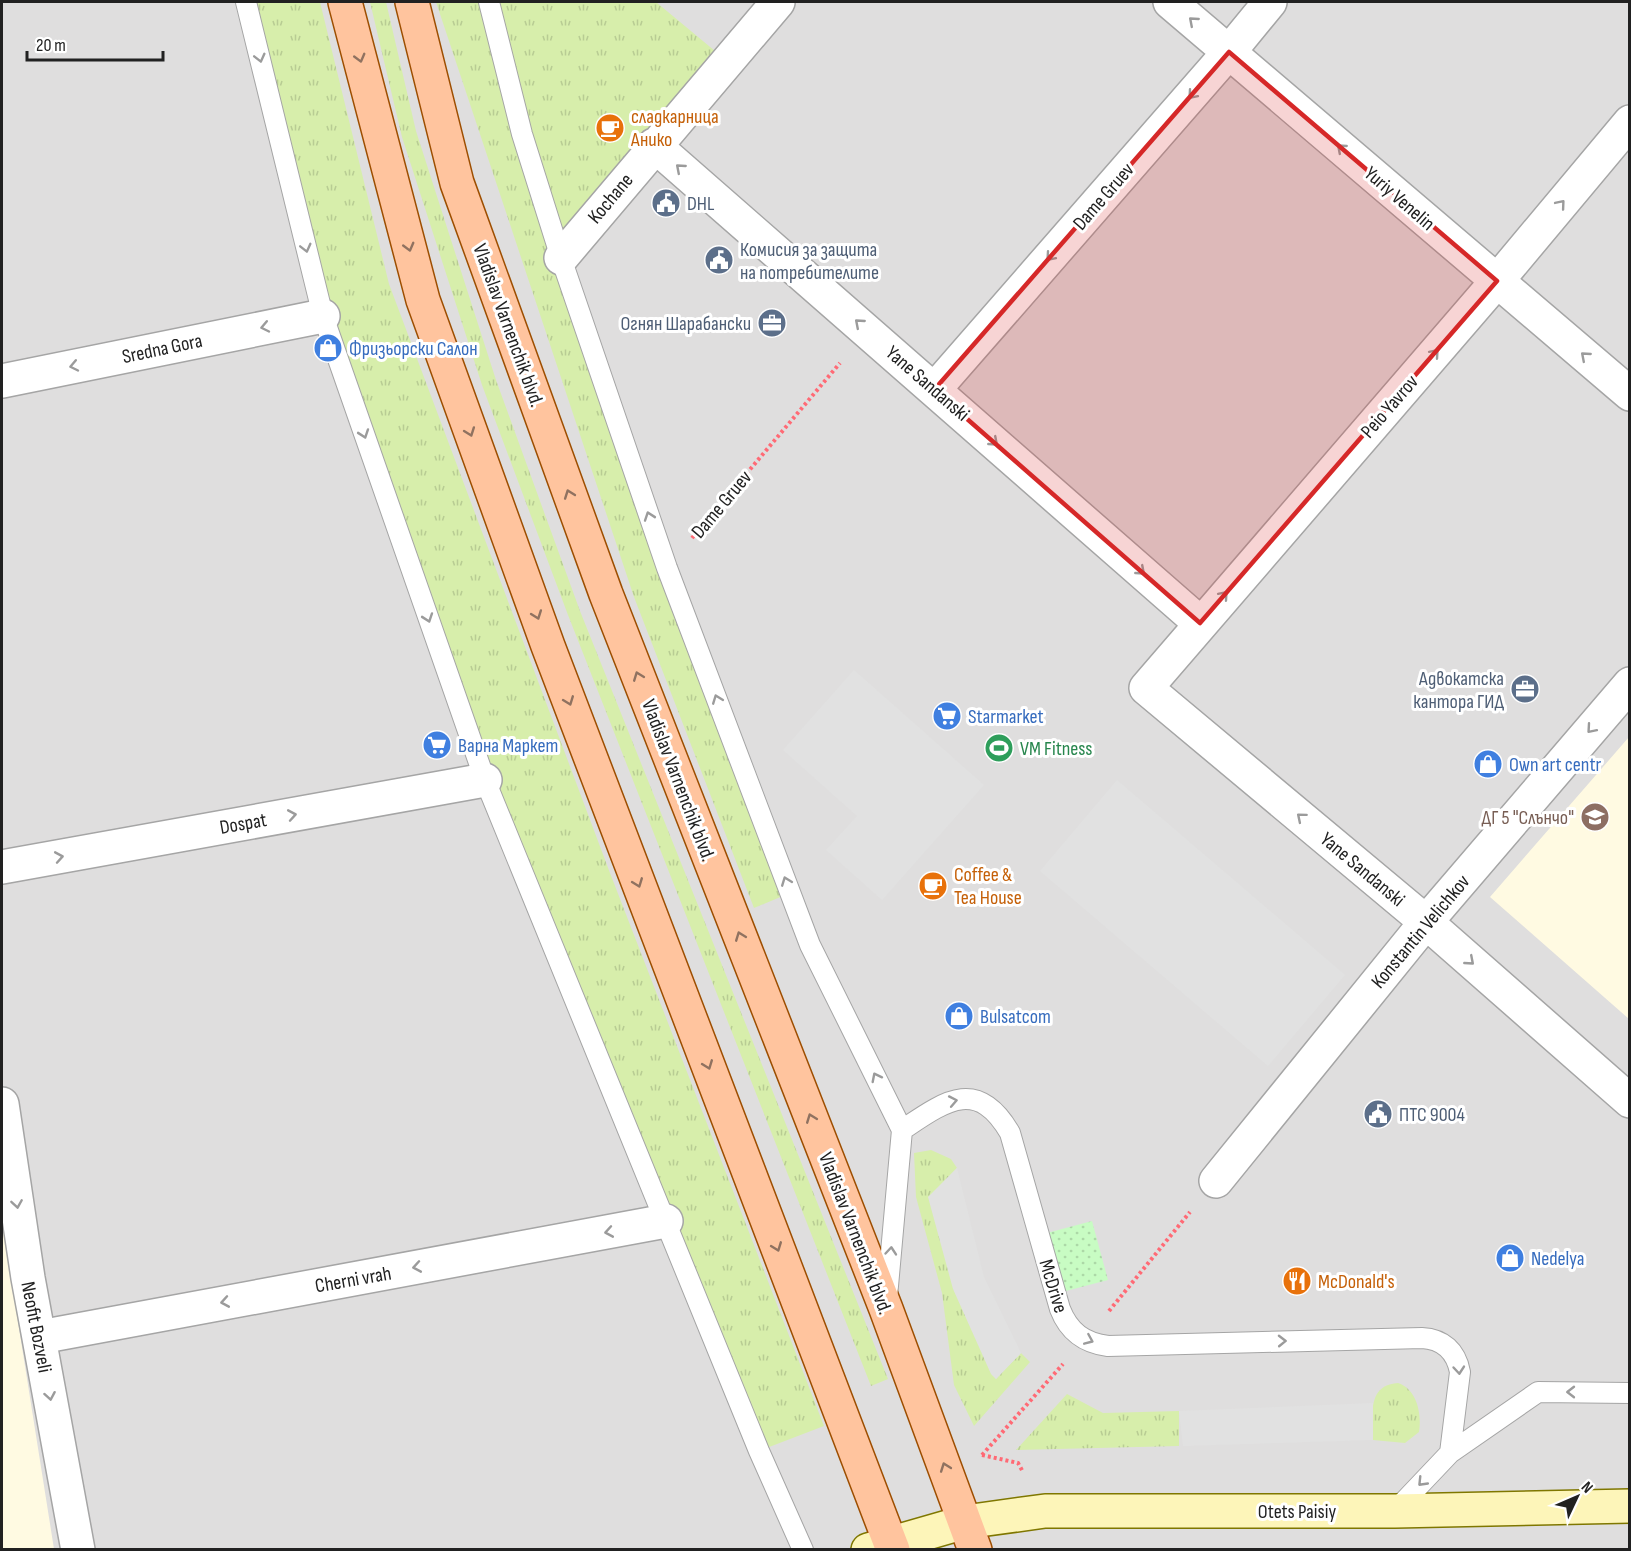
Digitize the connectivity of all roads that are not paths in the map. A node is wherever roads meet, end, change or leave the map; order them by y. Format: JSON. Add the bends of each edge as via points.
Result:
{"nodes":[{"id":1,"x":246,"y":2,"type":"edge"},
{"id":2,"x":345,"y":2,"type":"edge"},
{"id":3,"x":412,"y":2,"type":"edge"},
{"id":4,"x":489,"y":2,"type":"edge"},
{"id":5,"x":778,"y":2,"type":"edge"},
{"id":6,"x":1170,"y":2,"type":"edge"},
{"id":7,"x":1270,"y":2,"type":"edge"},
{"id":8,"x":1229,"y":52,"type":"junction"},
{"id":9,"x":1629,"y":122,"type":"edge"},
{"id":10,"x":654,"y":145,"type":"junction"},
{"id":11,"x":561,"y":258,"type":"junction"},
{"id":12,"x":1497,"y":281,"type":"junction"},
{"id":13,"x":323,"y":315,"type":"junction"},
{"id":14,"x":2,"y":381,"type":"edge"},
{"id":15,"x":934,"y":390,"type":"junction"},
{"id":16,"x":1629,"y":394,"type":"edge"},
{"id":17,"x":1200,"y":623,"type":"junction"},
{"id":18,"x":1629,"y":684,"type":"edge"},
{"id":19,"x":1146,"y":688,"type":"joint"},
{"id":20,"x":485,"y":780,"type":"junction"},
{"id":21,"x":2,"y":867,"type":"edge"},
{"id":22,"x":1426,"y":922,"type":"junction"},
{"id":23,"x":1629,"y":1101,"type":"edge"},
{"id":24,"x":2,"y":1104,"type":"edge"},
{"id":25,"x":902,"y":1130,"type":"junction"},
{"id":26,"x":1216,"y":1181,"type":"dead end"},
{"id":27,"x":666,"y":1221,"type":"junction"},
{"id":28,"x":886,"y":1309,"type":"junction"},
{"id":29,"x":40,"y":1336,"type":"junction"},
{"id":30,"x":1629,"y":1393,"type":"edge"},
{"id":31,"x":1450,"y":1454,"type":"junction"},
{"id":32,"x":1629,"y":1506,"type":"edge"},
{"id":33,"x":1395,"y":1511,"type":"junction"},
{"id":34,"x":970,"y":1536,"type":"edge"},
{"id":35,"x":884,"y":1548,"type":"edge"},
{"id":36,"x":78,"y":1550,"type":"edge"},
{"id":37,"x":803,"y":1550,"type":"edge"}],
"edges":[{"from":1,"to":13,"type":"lane","one_way":true},
{"from":2,"to":35,"type":"main road","one_way":true,"via":[[423,300]]},
{"from":28,"to":3,"type":"main road","name":"Vladislav Varnenchik blvd.","one_way":true,"via":[[597,572],[457,183]]},
{"from":4,"to":11,"type":"lane","via":[[522,134]]},
{"from":5,"to":10,"type":"street","name":"Kochane"},
{"from":8,"to":6,"type":"street","name":"Yuriy Venelin","one_way":true},
{"from":7,"to":8,"type":"street","name":"Dame Gruev"},
{"from":12,"to":8,"type":"street","name":"Yuriy Venelin","one_way":true},
{"from":8,"to":15,"type":"street","name":"Dame Gruev","one_way":true},
{"from":12,"to":9,"type":"street","name":"Peio Yavrov","one_way":true},
{"from":10,"to":11,"type":"street","name":"Kochane"},
{"from":15,"to":10,"type":"street","name":"Yane Sandanski","one_way":true},
{"from":25,"to":11,"type":"lane","one_way":true,"via":[[810,945],[667,567]]},
{"from":16,"to":12,"type":"street","name":"Yuriy Venelin","one_way":true},
{"from":17,"to":12,"type":"street","name":"Peio Yavrov","one_way":true},
{"from":13,"to":14,"type":"street","name":"Sredna Gora","one_way":true},
{"from":13,"to":20,"type":"lane","one_way":true},
{"from":15,"to":17,"type":"street","name":"Yane Sandanski","one_way":true},
{"from":17,"to":19,"type":"street","name":"Peio Yavrov"},
{"from":18,"to":22,"type":"street","name":"Konstantin Velichkov","one_way":true},
{"from":22,"to":19,"type":"street","name":"Yane Sandanski","one_way":true},
{"from":21,"to":20,"type":"street","name":"Dospat","one_way":true},
{"from":20,"to":27,"type":"lane"},
{"from":22,"to":23,"type":"street","name":"Yane Sandanski","one_way":true},
{"from":22,"to":26,"type":"street","name":"Konstantin Velichkov"},
{"from":24,"to":29,"type":"street","name":"Neofit Bozveli","one_way":true},
{"from":28,"to":25,"type":"lane","one_way":true},
{"from":25,"to":31,"type":"lane","name":"McDrive","one_way":true,"via":[[935,1106],[959,1099],[982,1104],[1002,1119],[1010,1133],[1060,1309],[1065,1322],[1084,1340],[1108,1346],[1422,1338],[1443,1343],[1458,1360],[1460,1372]]},
{"from":27,"to":29,"type":"street","name":"Cherni vrah","one_way":true},
{"from":27,"to":37,"type":"lane"},
{"from":34,"to":28,"type":"main road","name":"Vladislav Varnenchik blvd.","one_way":true},
{"from":29,"to":36,"type":"street","name":"Neofit Bozveli","one_way":true},
{"from":30,"to":31,"type":"lane","one_way":true,"via":[[1538,1392]]},
{"from":31,"to":33,"type":"lane","one_way":true},
{"from":32,"to":33,"type":"street","name":"Otets Paisiy"},
{"from":33,"to":34,"type":"street","name":"Otets Paisiy","via":[[1045,1511]]},
{"from":34,"to":35,"type":"street","name":"Otets Paisiy"}]}
